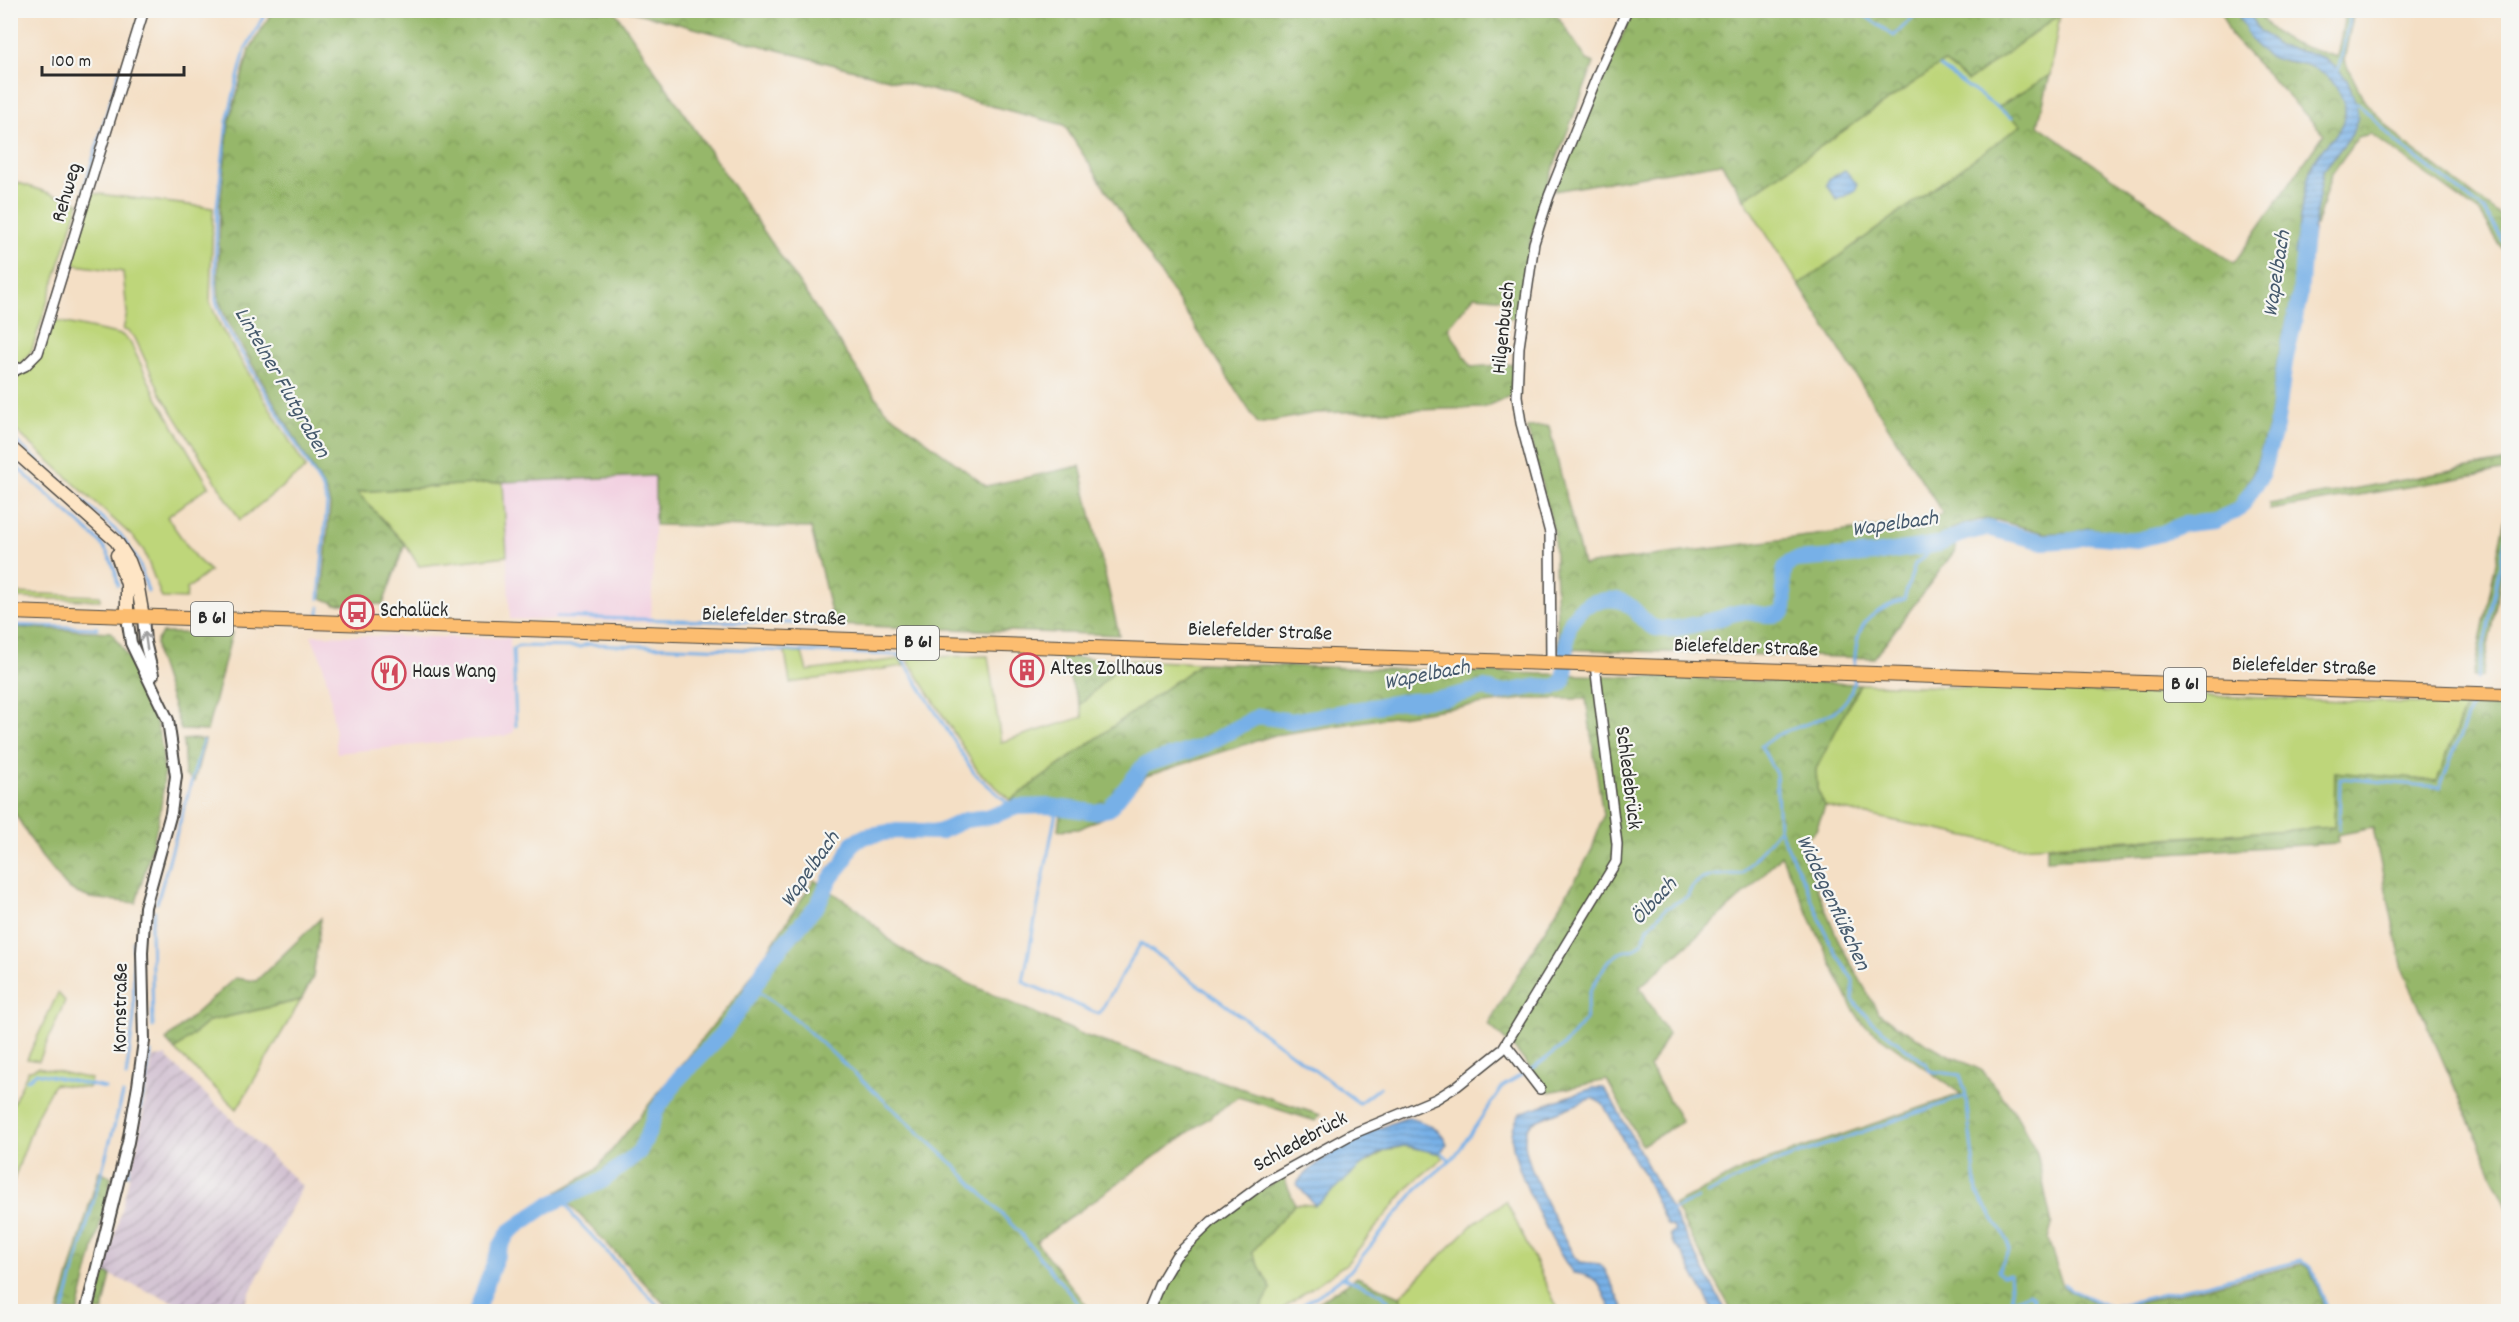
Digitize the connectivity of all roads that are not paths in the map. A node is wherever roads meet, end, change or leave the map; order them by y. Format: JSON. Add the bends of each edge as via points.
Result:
{"nodes":[{"id":1,"x":144,"y":10,"type":"edge"},
{"id":2,"x":1628,"y":10,"type":"edge"},
{"id":3,"x":10,"y":373,"type":"edge"},
{"id":4,"x":10,"y":447,"type":"edge"},
{"id":5,"x":81,"y":510,"type":"junction"},
{"id":6,"x":10,"y":612,"type":"edge"},
{"id":7,"x":127,"y":617,"type":"junction"},
{"id":8,"x":143,"y":617,"type":"junction"},
{"id":9,"x":1554,"y":664,"type":"junction"},
{"id":10,"x":1595,"y":665,"type":"junction"},
{"id":11,"x":2508,"y":695,"type":"edge"},
{"id":12,"x":162,"y":704,"type":"junction"},
{"id":13,"x":1506,"y":1044,"type":"junction"},
{"id":14,"x":1540,"y":1089,"type":"dead end"},
{"id":15,"x":86,"y":1311,"type":"edge"},
{"id":16,"x":1148,"y":1311,"type":"edge"}],
"edges":[{"from":1,"to":3,"type":"street","name":"Rehweg","via":[[38,353],[25,366]]},
{"from":2,"to":9,"type":"street","name":"Hilgenbusch","via":[[1549,196],[1534,243],[1519,347],[1517,396],[1521,423],[1550,533]]},
{"from":4,"to":5,"type":"main road"},
{"from":5,"to":7,"type":"main road","via":[[112,544],[122,565],[127,584]]},
{"from":5,"to":8,"type":"main road","via":[[116,541],[129,561]]},
{"from":6,"to":7,"type":"main road","name":"Bielefelder Straße","number":"B 61"},
{"from":7,"to":8,"type":"main road","name":"Bielefelder Straße","number":"B 61"},
{"from":7,"to":12,"type":"street","name":"Kornstraße","via":[[131,643]]},
{"from":8,"to":9,"type":"main road","name":"Bielefelder Straße","number":"B 61"},
{"from":12,"to":8,"type":"street","name":"Kornstraße","one_way":true,"via":[[147,650]]},
{"from":9,"to":10,"type":"main road","name":"Bielefelder Straße","number":"B 61"},
{"from":10,"to":11,"type":"main road","name":"Bielefelder Straße","number":"B 61"},
{"from":10,"to":13,"type":"street","name":"Schledebrück","via":[[1616,862]]},
{"from":12,"to":15,"type":"street","name":"Kornstraße","via":[[172,735],[176,776],[171,813],[145,907],[144,1041],[123,1162]]},
{"from":13,"to":14,"type":"street"},
{"from":13,"to":16,"type":"street","name":"Schledebrück","via":[[1436,1100],[1352,1134],[1256,1188],[1212,1221],[1176,1256]]}]}
